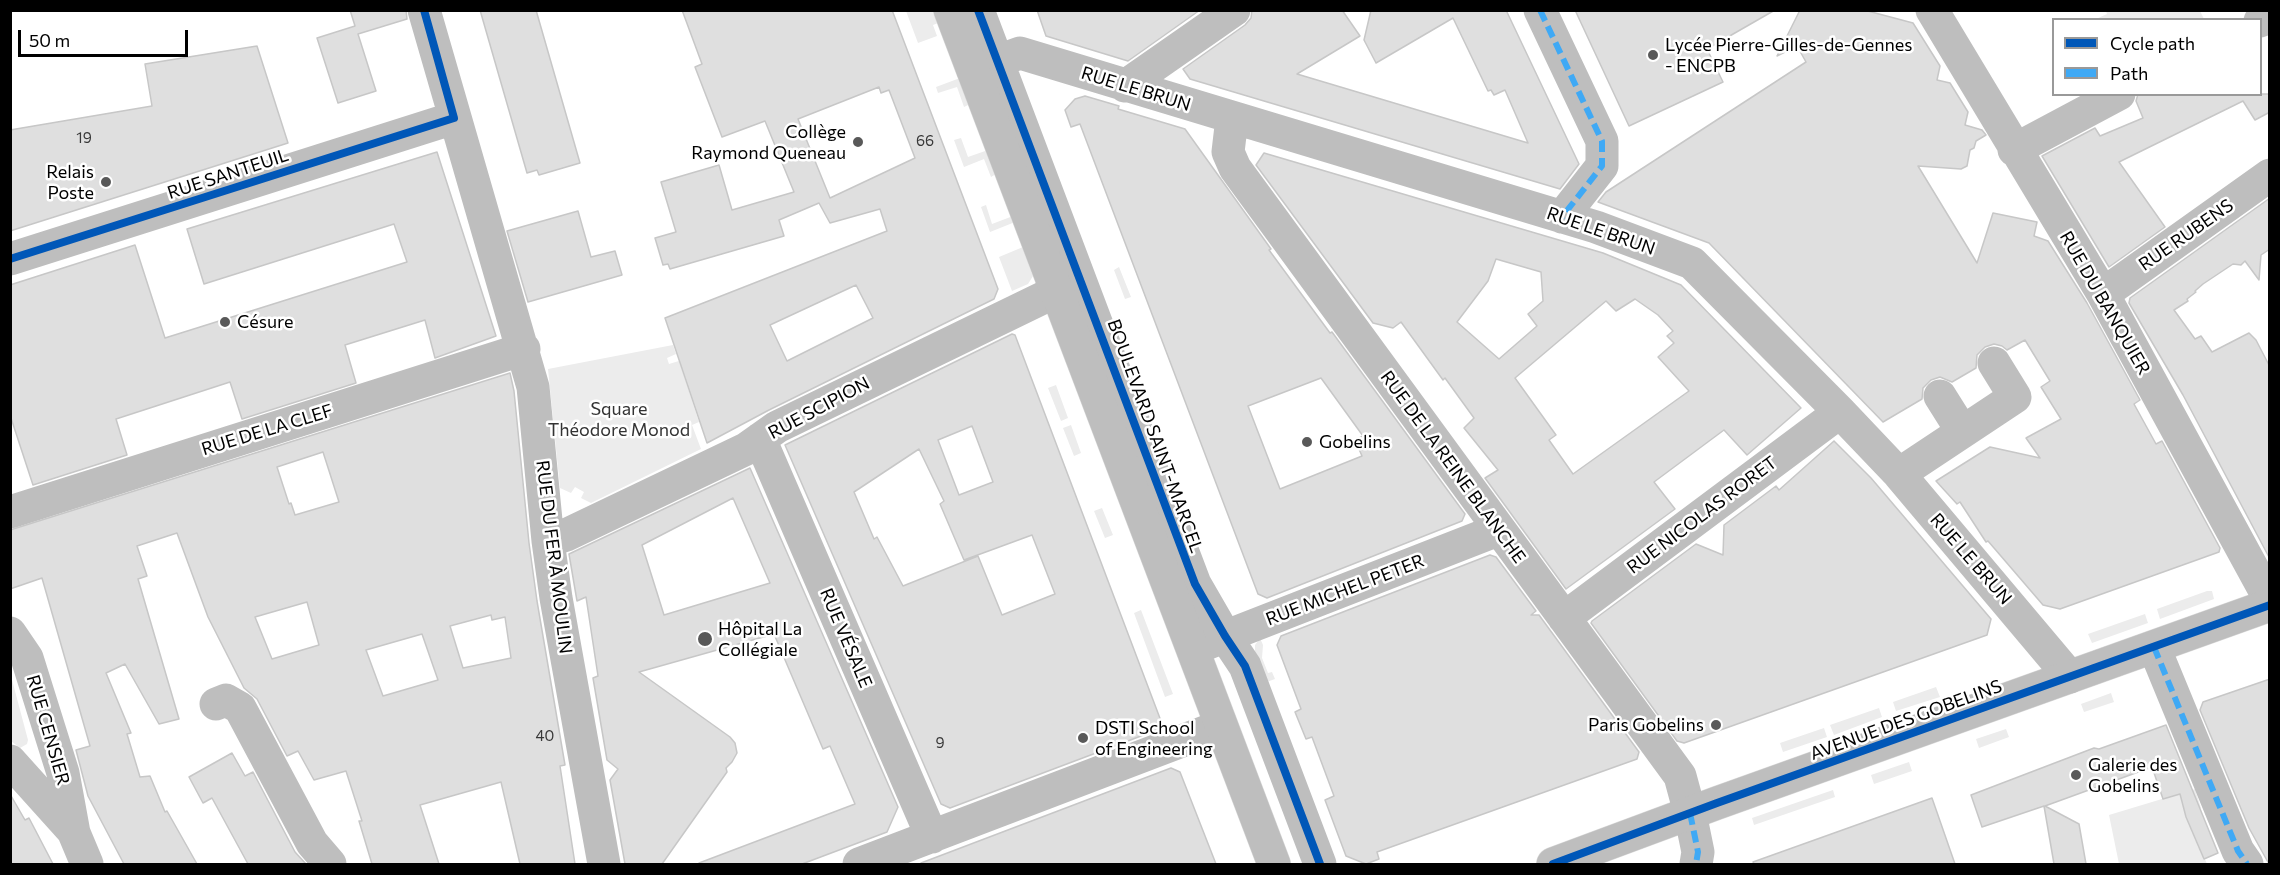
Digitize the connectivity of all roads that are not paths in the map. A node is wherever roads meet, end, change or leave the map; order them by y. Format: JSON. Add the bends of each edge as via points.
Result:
{"nodes":[{"id":1,"x":424,"y":10,"type":"edge"},
{"id":2,"x":950,"y":10,"type":"edge"},
{"id":3,"x":978,"y":10,"type":"edge"},
{"id":4,"x":1234,"y":10,"type":"edge"},
{"id":5,"x":1540,"y":10,"type":"edge"},
{"id":6,"x":1932,"y":10,"type":"edge"},
{"id":7,"x":985,"y":66,"type":"junction"},
{"id":8,"x":1125,"y":86,"type":"junction"},
{"id":9,"x":2115,"y":96,"type":"edge"},
{"id":10,"x":454,"y":118,"type":"junction"},
{"id":11,"x":1232,"y":118,"type":"junction"},
{"id":12,"x":2014,"y":150,"type":"junction"},
{"id":13,"x":2270,"y":176,"type":"edge"},
{"id":14,"x":1562,"y":217,"type":"junction"},
{"id":15,"x":10,"y":259,"type":"edge"},
{"id":16,"x":1058,"y":291,"type":"junction"},
{"id":17,"x":2103,"y":294,"type":"junction"},
{"id":18,"x":524,"y":349,"type":"junction"},
{"id":19,"x":1994,"y":363,"type":"dead end"},
{"id":20,"x":1940,"y":396,"type":"dead end"},
{"id":21,"x":1840,"y":412,"type":"junction"},
{"id":22,"x":1962,"y":431,"type":"junction"},
{"id":23,"x":760,"y":439,"type":"junction"},
{"id":24,"x":1899,"y":474,"type":"junction"},
{"id":25,"x":10,"y":512,"type":"edge"},
{"id":26,"x":1498,"y":530,"type":"junction"},
{"id":27,"x":548,"y":541,"type":"junction"},
{"id":28,"x":2270,"y":600,"type":"edge"},
{"id":29,"x":2270,"y":605,"type":"edge"},
{"id":30,"x":1564,"y":618,"type":"junction"},
{"id":31,"x":10,"y":633,"type":"edge"},
{"id":32,"x":1225,"y":636,"type":"junction"},
{"id":33,"x":2154,"y":647,"type":"junction"},
{"id":34,"x":1192,"y":650,"type":"junction"},
{"id":35,"x":2070,"y":677,"type":"junction"},
{"id":36,"x":216,"y":704,"type":"dead end"},
{"id":37,"x":1221,"y":726,"type":"junction"},
{"id":38,"x":10,"y":761,"type":"edge"},
{"id":39,"x":1690,"y":813,"type":"junction"},
{"id":40,"x":74,"y":833,"type":"junction"},
{"id":41,"x":932,"y":837,"type":"junction"},
{"id":42,"x":87,"y":864,"type":"edge"},
{"id":43,"x":330,"y":864,"type":"edge"},
{"id":44,"x":604,"y":864,"type":"edge"},
{"id":45,"x":859,"y":864,"type":"edge"},
{"id":46,"x":1274,"y":864,"type":"edge"},
{"id":47,"x":1320,"y":864,"type":"edge"},
{"id":48,"x":1553,"y":864,"type":"edge"},
{"id":49,"x":1696,"y":864,"type":"edge"},
{"id":50,"x":2247,"y":864,"type":"edge"}],
"edges":[{"from":1,"to":10,"type":"street","name":"RUE DU FER À MOULIN"},
{"from":2,"to":7,"type":"street","name":"BOULEVARD SAINT-MARCEL"},
{"from":3,"to":7,"type":"street","name":"BOULEVARD SAINT-MARCEL"},
{"from":4,"to":8,"type":"street"},
{"from":5,"to":14,"type":"street","via":[[1602,141],[1602,166]]},
{"from":6,"to":12,"type":"street","name":"RUE DU BANQUIER"},
{"from":7,"to":8,"type":"street","name":"RUE LE BRUN","via":[[1020,53]]},
{"from":7,"to":16,"type":"street","name":"BOULEVARD SAINT-MARCEL"},
{"from":7,"to":32,"type":"street","name":"BOULEVARD SAINT-MARCEL","via":[[1195,584]]},
{"from":8,"to":11,"type":"street","name":"RUE LE BRUN"},
{"from":9,"to":12,"type":"street"},
{"from":10,"to":15,"type":"street","name":"RUE SANTEUIL"},
{"from":10,"to":18,"type":"street","name":"RUE DU FER À MOULIN"},
{"from":11,"to":14,"type":"street","name":"RUE LE BRUN"},
{"from":11,"to":26,"type":"street","name":"RUE DE LA REINE BLANCHE","via":[[1228,152],[1235,168]]},
{"from":12,"to":17,"type":"street","name":"RUE DU BANQUIER"},
{"from":13,"to":17,"type":"street","name":"RUE RUBENS"},
{"from":14,"to":21,"type":"street","name":"RUE LE BRUN","via":[[1692,263]]},
{"from":16,"to":23,"type":"street","name":"RUE SCIPION","via":[[777,427]]},
{"from":16,"to":34,"type":"street","name":"BOULEVARD SAINT-MARCEL"},
{"from":17,"to":28,"type":"street","name":"RUE DU BANQUIER"},
{"from":18,"to":25,"type":"street","name":"RUE DE LA CLEF"},
{"from":18,"to":27,"type":"street","name":"RUE DU FER À MOULIN","via":[[535,402]]},
{"from":19,"to":22,"type":"street","via":[[2015,397]]},
{"from":20,"to":22,"type":"street"},
{"from":21,"to":24,"type":"street","name":"RUE LE BRUN"},
{"from":21,"to":30,"type":"street","name":"RUE NICOLAS RORET"},
{"from":22,"to":24,"type":"street"},
{"from":23,"to":27,"type":"street","name":"RUE SCIPION"},
{"from":23,"to":41,"type":"street","name":"RUE VÉSALE"},
{"from":24,"to":35,"type":"street","name":"RUE LE BRUN"},
{"from":26,"to":30,"type":"street","name":"RUE DE LA REINE BLANCHE"},
{"from":26,"to":32,"type":"street","name":"RUE MICHEL PETER"},
{"from":27,"to":44,"type":"street","name":"RUE DU FER À MOULIN"},
{"from":29,"to":33,"type":"street","name":"AVENUE DES GOBELINS"},
{"from":30,"to":39,"type":"street","name":"RUE DE LA REINE BLANCHE","via":[[1680,776]]},
{"from":31,"to":40,"type":"street","name":"RUE CENSIER","via":[[27,658],[63,773]]},
{"from":32,"to":34,"type":"street","name":"RUE MICHEL PETER"},
{"from":32,"to":47,"type":"street","name":"BOULEVARD SAINT-MARCEL","via":[[1245,666]]},
{"from":33,"to":35,"type":"street","name":"AVENUE DES GOBELINS"},
{"from":33,"to":50,"type":"street","via":[[2238,851]]},
{"from":34,"to":37,"type":"street","name":"BOULEVARD SAINT-MARCEL"},
{"from":35,"to":39,"type":"street","name":"AVENUE DES GOBELINS"},
{"from":36,"to":43,"type":"street","via":[[226,700],[237,705],[312,843]]},
{"from":37,"to":41,"type":"street"},
{"from":37,"to":46,"type":"street","name":"BOULEVARD SAINT-MARCEL"},
{"from":38,"to":40,"type":"street","name":"RUE CENSIER"},
{"from":39,"to":48,"type":"street","name":"AVENUE DES GOBELINS"},
{"from":39,"to":49,"type":"street","name":"RUE DE LA REINE BLANCHE","via":[[1698,852]]},
{"from":40,"to":42,"type":"street","name":"RUE CENSIER"},
{"from":41,"to":45,"type":"street"}]}
